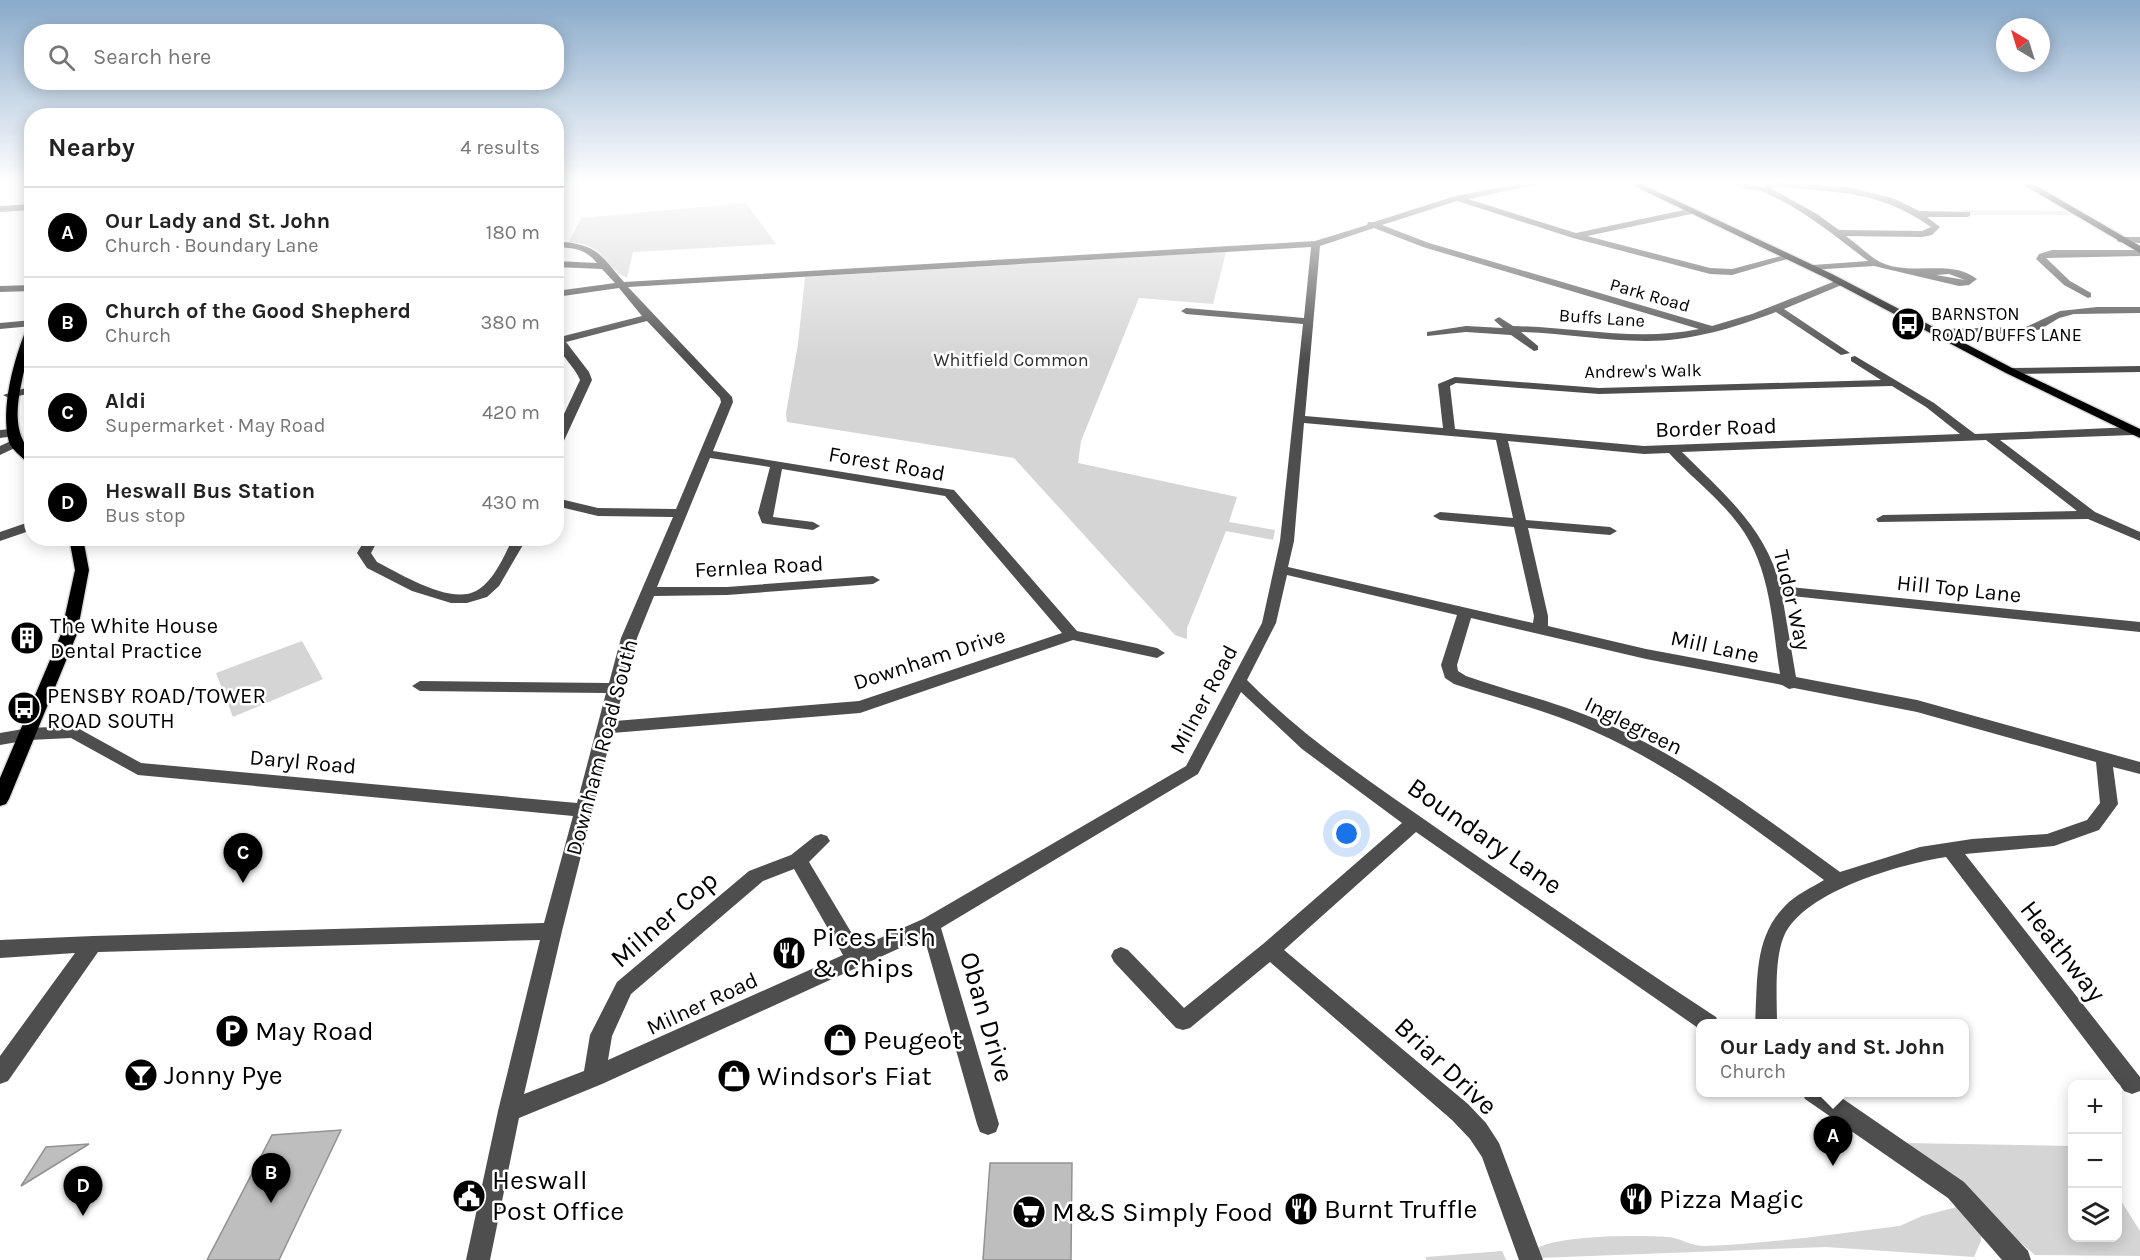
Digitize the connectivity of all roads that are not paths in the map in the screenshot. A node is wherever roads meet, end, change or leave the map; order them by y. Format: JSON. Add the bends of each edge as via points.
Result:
{"nodes":[{"id":1,"x":1328,"y":240,"type":"edge"},
{"id":2,"x":1414,"y":240,"type":"edge"},
{"id":3,"x":1591,"y":240,"type":"edge"},
{"id":4,"x":1754,"y":240,"type":"edge"},
{"id":5,"x":1845,"y":240,"type":"edge"},
{"id":6,"x":2121,"y":240,"type":"joint"},
{"id":7,"x":2140,"y":240,"type":"edge"},
{"id":8,"x":1316,"y":244,"type":"junction"},
{"id":9,"x":564,"y":245,"type":"edge"},
{"id":10,"x":2140,"y":251,"type":"edge"},
{"id":11,"x":1789,"y":256,"type":"junction"},
{"id":12,"x":1874,"y":263,"type":"junction"},
{"id":13,"x":564,"y":264,"type":"edge"},
{"id":14,"x":604,"y":266,"type":"junction"},
{"id":15,"x":1813,"y":268,"type":"junction"},
{"id":16,"x":1918,"y":273,"type":"dead end"},
{"id":17,"x":1841,"y":282,"type":"junction"},
{"id":18,"x":620,"y":285,"type":"junction"},
{"id":19,"x":24,"y":288,"type":"edge"},
{"id":20,"x":0,"y":289,"type":"edge"},
{"id":21,"x":2087,"y":291,"type":"dead end"},
{"id":22,"x":564,"y":293,"type":"edge"},
{"id":23,"x":1775,"y":307,"type":"junction"},
{"id":24,"x":2140,"y":310,"type":"edge"},
{"id":25,"x":1186,"y":311,"type":"dead end"},
{"id":26,"x":649,"y":317,"type":"junction"},
{"id":27,"x":1499,"y":320,"type":"dead end"},
{"id":28,"x":1308,"y":321,"type":"junction"},
{"id":29,"x":24,"y":325,"type":"edge"},
{"id":30,"x":0,"y":326,"type":"edge"},
{"id":31,"x":1439,"y":330,"type":"dead end"},
{"id":32,"x":1713,"y":330,"type":"junction"},
{"id":33,"x":1512,"y":331,"type":"junction"},
{"id":34,"x":1937,"y":332,"type":"junction"},
{"id":35,"x":564,"y":339,"type":"edge"},
{"id":36,"x":24,"y":346,"type":"edge"},
{"id":37,"x":1534,"y":348,"type":"dead end"},
{"id":38,"x":564,"y":349,"type":"edge"},
{"id":39,"x":2140,"y":369,"type":"edge"},
{"id":40,"x":2010,"y":371,"type":"junction"},
{"id":41,"x":1891,"y":383,"type":"junction"},
{"id":42,"x":24,"y":390,"type":"edge"},
{"id":43,"x":7,"y":391,"type":"edge"},
{"id":44,"x":1301,"y":419,"type":"junction"},
{"id":45,"x":564,"y":428,"type":"edge"},
{"id":46,"x":1449,"y":431,"type":"junction"},
{"id":47,"x":2136,"y":433,"type":"edge"},
{"id":48,"x":9,"y":436,"type":"edge"},
{"id":49,"x":1500,"y":436,"type":"junction"},
{"id":50,"x":1973,"y":438,"type":"junction"},
{"id":51,"x":1990,"y":438,"type":"junction"},
{"id":52,"x":0,"y":451,"type":"edge"},
{"id":53,"x":1674,"y":451,"type":"junction"},
{"id":54,"x":24,"y":452,"type":"edge"},
{"id":55,"x":705,"y":453,"type":"junction"},
{"id":56,"x":777,"y":465,"type":"junction"},
{"id":57,"x":564,"y":504,"type":"edge"},
{"id":58,"x":682,"y":513,"type":"junction"},
{"id":59,"x":2090,"y":515,"type":"junction"},
{"id":60,"x":1440,"y":516,"type":"dead end"},
{"id":61,"x":1883,"y":519,"type":"dead end"},
{"id":62,"x":1520,"y":524,"type":"junction"},
{"id":63,"x":812,"y":527,"type":"dead end"},
{"id":64,"x":24,"y":528,"type":"edge"},
{"id":65,"x":1610,"y":531,"type":"dead end"},
{"id":66,"x":0,"y":537,"type":"edge"},
{"id":67,"x":2140,"y":537,"type":"edge"},
{"id":68,"x":78,"y":546,"type":"edge"},
{"id":69,"x":368,"y":546,"type":"edge"},
{"id":70,"x":515,"y":546,"type":"edge"},
{"id":71,"x":1279,"y":569,"type":"junction"},
{"id":72,"x":873,"y":580,"type":"dead end"},
{"id":73,"x":1773,"y":590,"type":"junction"},
{"id":74,"x":648,"y":592,"type":"junction"},
{"id":75,"x":1466,"y":611,"type":"junction"},
{"id":76,"x":2134,"y":626,"type":"edge"},
{"id":77,"x":1540,"y":628,"type":"junction"},
{"id":78,"x":1072,"y":635,"type":"junction"},
{"id":79,"x":2140,"y":640,"type":"edge"},
{"id":80,"x":1157,"y":653,"type":"dead end"},
{"id":81,"x":1239,"y":681,"type":"junction"},
{"id":82,"x":1789,"y":684,"type":"junction"},
{"id":83,"x":420,"y":686,"type":"dead end"},
{"id":84,"x":616,"y":688,"type":"junction"},
{"id":85,"x":603,"y":728,"type":"junction"},
{"id":86,"x":28,"y":734,"type":"junction"},
{"id":87,"x":0,"y":739,"type":"edge"},
{"id":88,"x":2104,"y":759,"type":"junction"},
{"id":89,"x":2140,"y":768,"type":"edge"},
{"id":90,"x":0,"y":799,"type":"edge"},
{"id":91,"x":583,"y":810,"type":"junction"},
{"id":92,"x":1415,"y":822,"type":"junction"},
{"id":93,"x":821,"y":841,"type":"dead end"},
{"id":94,"x":1951,"y":850,"type":"junction"},
{"id":95,"x":798,"y":860,"type":"junction"},
{"id":96,"x":1838,"y":880,"type":"junction"},
{"id":97,"x":930,"y":926,"type":"junction"},
{"id":98,"x":552,"y":931,"type":"junction"},
{"id":99,"x":93,"y":944,"type":"junction"},
{"id":100,"x":0,"y":949,"type":"edge"},
{"id":101,"x":1270,"y":950,"type":"junction"},
{"id":102,"x":1121,"y":956,"type":"dead end"},
{"id":103,"x":855,"y":958,"type":"junction"},
{"id":104,"x":1703,"y":1019,"type":"edge"},
{"id":105,"x":1766,"y":1019,"type":"edge"},
{"id":106,"x":0,"y":1074,"type":"edge"},
{"id":107,"x":594,"y":1077,"type":"junction"},
{"id":108,"x":2132,"y":1084,"type":"dead end"},
{"id":109,"x":1820,"y":1097,"type":"edge"},
{"id":110,"x":509,"y":1112,"type":"junction"},
{"id":111,"x":988,"y":1124,"type":"dead end"},
{"id":112,"x":478,"y":1260,"type":"edge"},
{"id":113,"x":1531,"y":1260,"type":"edge"},
{"id":114,"x":2019,"y":1260,"type":"edge"}],
"edges":[{"from":1,"to":8,"type":"street"},
{"from":2,"to":32,"type":"street","name":"Park Road"},
{"from":3,"to":11,"type":"street","via":[[1722,273]]},
{"from":4,"to":11,"type":"main road"},
{"from":5,"to":12,"type":"street"},
{"from":6,"to":7,"type":"street"},
{"from":6,"to":10,"type":"main road"},
{"from":8,"to":18,"type":"street"},
{"from":8,"to":28,"type":"street","name":"Milner Road"},
{"from":9,"to":14,"type":"street","name":"Downham Road South","via":[[592,250]]},
{"from":10,"to":21,"type":"street","via":[[2042,256],[2067,283]]},
{"from":11,"to":15,"type":"main road"},
{"from":12,"to":15,"type":"street"},
{"from":12,"to":16,"type":"street"},
{"from":13,"to":14,"type":"street"},
{"from":14,"to":18,"type":"street","name":"Downham Road South"},
{"from":15,"to":17,"type":"main road"},
{"from":17,"to":23,"type":"street","name":"Buffs Lane"},
{"from":17,"to":34,"type":"main road"},
{"from":18,"to":22,"type":"street"},
{"from":18,"to":26,"type":"street","name":"Downham Road South"},
{"from":19,"to":20,"type":"street"},
{"from":23,"to":32,"type":"street","name":"Buffs Lane"},
{"from":23,"to":41,"type":"street"},
{"from":24,"to":34,"type":"street","via":[[2094,310],[2054,316],[2041,327],[2026,330]]},
{"from":25,"to":28,"type":"street"},
{"from":26,"to":35,"type":"street"},
{"from":26,"to":55,"type":"street","name":"Downham Road South","via":[[726,397]]},
{"from":27,"to":33,"type":"street"},
{"from":28,"to":44,"type":"street","name":"Milner Road"},
{"from":29,"to":30,"type":"street"},
{"from":31,"to":33,"type":"street","name":"Buffs Lane"},
{"from":32,"to":33,"type":"street","name":"Buffs Lane","via":[[1636,338]]},
{"from":33,"to":37,"type":"street"},
{"from":34,"to":40,"type":"main road"},
{"from":36,"to":43,"type":"main road"},
{"from":38,"to":45,"type":"street","via":[[586,380]]},
{"from":39,"to":40,"type":"street"},
{"from":40,"to":47,"type":"main road"},
{"from":41,"to":46,"type":"street","name":"Andrew's Walk","via":[[1599,392],[1455,380],[1444,384]]},
{"from":41,"to":50,"type":"street","via":[[1930,405]]},
{"from":42,"to":43,"type":"street"},
{"from":43,"to":48,"type":"main road"},
{"from":44,"to":46,"type":"street","name":"Border Road"},
{"from":44,"to":71,"type":"street","name":"Milner Road","via":[[1287,541]]},
{"from":46,"to":49,"type":"street","name":"Border Road"},
{"from":47,"to":51,"type":"street","name":"Border Road"},
{"from":48,"to":52,"type":"street"},
{"from":48,"to":54,"type":"main road"},
{"from":49,"to":53,"type":"street","name":"Border Road"},
{"from":49,"to":62,"type":"street"},
{"from":50,"to":51,"type":"street","name":"Border Road"},
{"from":50,"to":53,"type":"street","name":"Border Road"},
{"from":51,"to":59,"type":"street"},
{"from":53,"to":73,"type":"street","name":"Tudor Way","via":[[1738,516],[1760,546]]},
{"from":55,"to":56,"type":"street","name":"Forest Road"},
{"from":55,"to":58,"type":"street","name":"Downham Road South"},
{"from":56,"to":63,"type":"street","via":[[765,513],[767,520]]},
{"from":56,"to":78,"type":"street","name":"Forest Road","via":[[949,493]]},
{"from":57,"to":58,"type":"street","via":[[598,512]]},
{"from":58,"to":74,"type":"street","name":"Downham Road South"},
{"from":59,"to":61,"type":"street"},
{"from":59,"to":67,"type":"street"},
{"from":60,"to":62,"type":"street"},
{"from":62,"to":65,"type":"street"},
{"from":62,"to":77,"type":"street","via":[[1541,616]]},
{"from":64,"to":66,"type":"street"},
{"from":68,"to":86,"type":"main road","via":[[82,570],[69,634]]},
{"from":69,"to":70,"type":"street","via":[[364,553],[372,565],[450,600],[481,593],[493,584]]},
{"from":71,"to":75,"type":"street","name":"Mill Lane"},
{"from":71,"to":81,"type":"street","name":"Milner Road","via":[[1269,623]]},
{"from":72,"to":74,"type":"street","name":"Fernlea Road","via":[[727,591]]},
{"from":73,"to":76,"type":"street","name":"Hill Top Lane"},
{"from":73,"to":82,"type":"street","name":"Tudor Way"},
{"from":74,"to":84,"type":"street","name":"Downham Road South","via":[[629,638]]},
{"from":75,"to":77,"type":"street","name":"Mill Lane"},
{"from":75,"to":96,"type":"street","name":"Inglegreen","via":[[1449,665],[1451,674],[1460,681],[1600,728],[1659,759],[1731,804]]},
{"from":76,"to":79,"type":"street"},
{"from":77,"to":82,"type":"street","name":"Mill Lane"},
{"from":78,"to":80,"type":"street"},
{"from":78,"to":85,"type":"street","name":"Downham Drive","via":[[860,706]]},
{"from":81,"to":92,"type":"street","name":"Boundary Lane","via":[[1264,708]]},
{"from":81,"to":97,"type":"street","name":"Milner Road","via":[[1192,770]]},
{"from":82,"to":88,"type":"street","name":"Mill Lane","via":[[1917,706]]},
{"from":83,"to":84,"type":"street"},
{"from":84,"to":85,"type":"street","name":"Downham Road South"},
{"from":85,"to":91,"type":"street","name":"Downham Road South"},
{"from":86,"to":87,"type":"street","name":"Daryl Road"},
{"from":86,"to":90,"type":"main road"},
{"from":86,"to":91,"type":"street","name":"Daryl Road","via":[[74,732],[138,768]]},
{"from":88,"to":89,"type":"street","name":"Mill Lane"},
{"from":88,"to":94,"type":"street","via":[[2109,804],[2093,825],[2048,841]]},
{"from":91,"to":98,"type":"street","name":"Downham Road South"},
{"from":92,"to":101,"type":"street"},
{"from":92,"to":104,"type":"street","name":"Boundary Lane","via":[[1604,955]]},
{"from":93,"to":95,"type":"street","name":"Milner Cop"},
{"from":94,"to":96,"type":"street","via":[[1920,854]]},
{"from":94,"to":108,"type":"street","name":"Heathway"},
{"from":95,"to":103,"type":"street"},
{"from":95,"to":107,"type":"street","name":"Milner Cop","via":[[756,876],[624,988],[601,1035]]},
{"from":96,"to":105,"type":"street","via":[[1793,910],[1775,932],[1769,956]]},
{"from":97,"to":103,"type":"street","name":"Milner Road"},
{"from":97,"to":111,"type":"street","name":"Oban Drive"},
{"from":98,"to":99,"type":"street"},
{"from":98,"to":110,"type":"street","name":"Downham Road South"},
{"from":99,"to":100,"type":"street"},
{"from":99,"to":106,"type":"street"},
{"from":101,"to":102,"type":"street","via":[[1183,1022]]},
{"from":101,"to":113,"type":"street","name":"Briar Drive","via":[[1478,1131],[1491,1151]]},
{"from":103,"to":107,"type":"street","name":"Milner Road"},
{"from":107,"to":110,"type":"street","name":"Milner Road"},
{"from":109,"to":114,"type":"street","via":[[1956,1190]]},
{"from":110,"to":112,"type":"street","name":"Downham Road South"}]}
